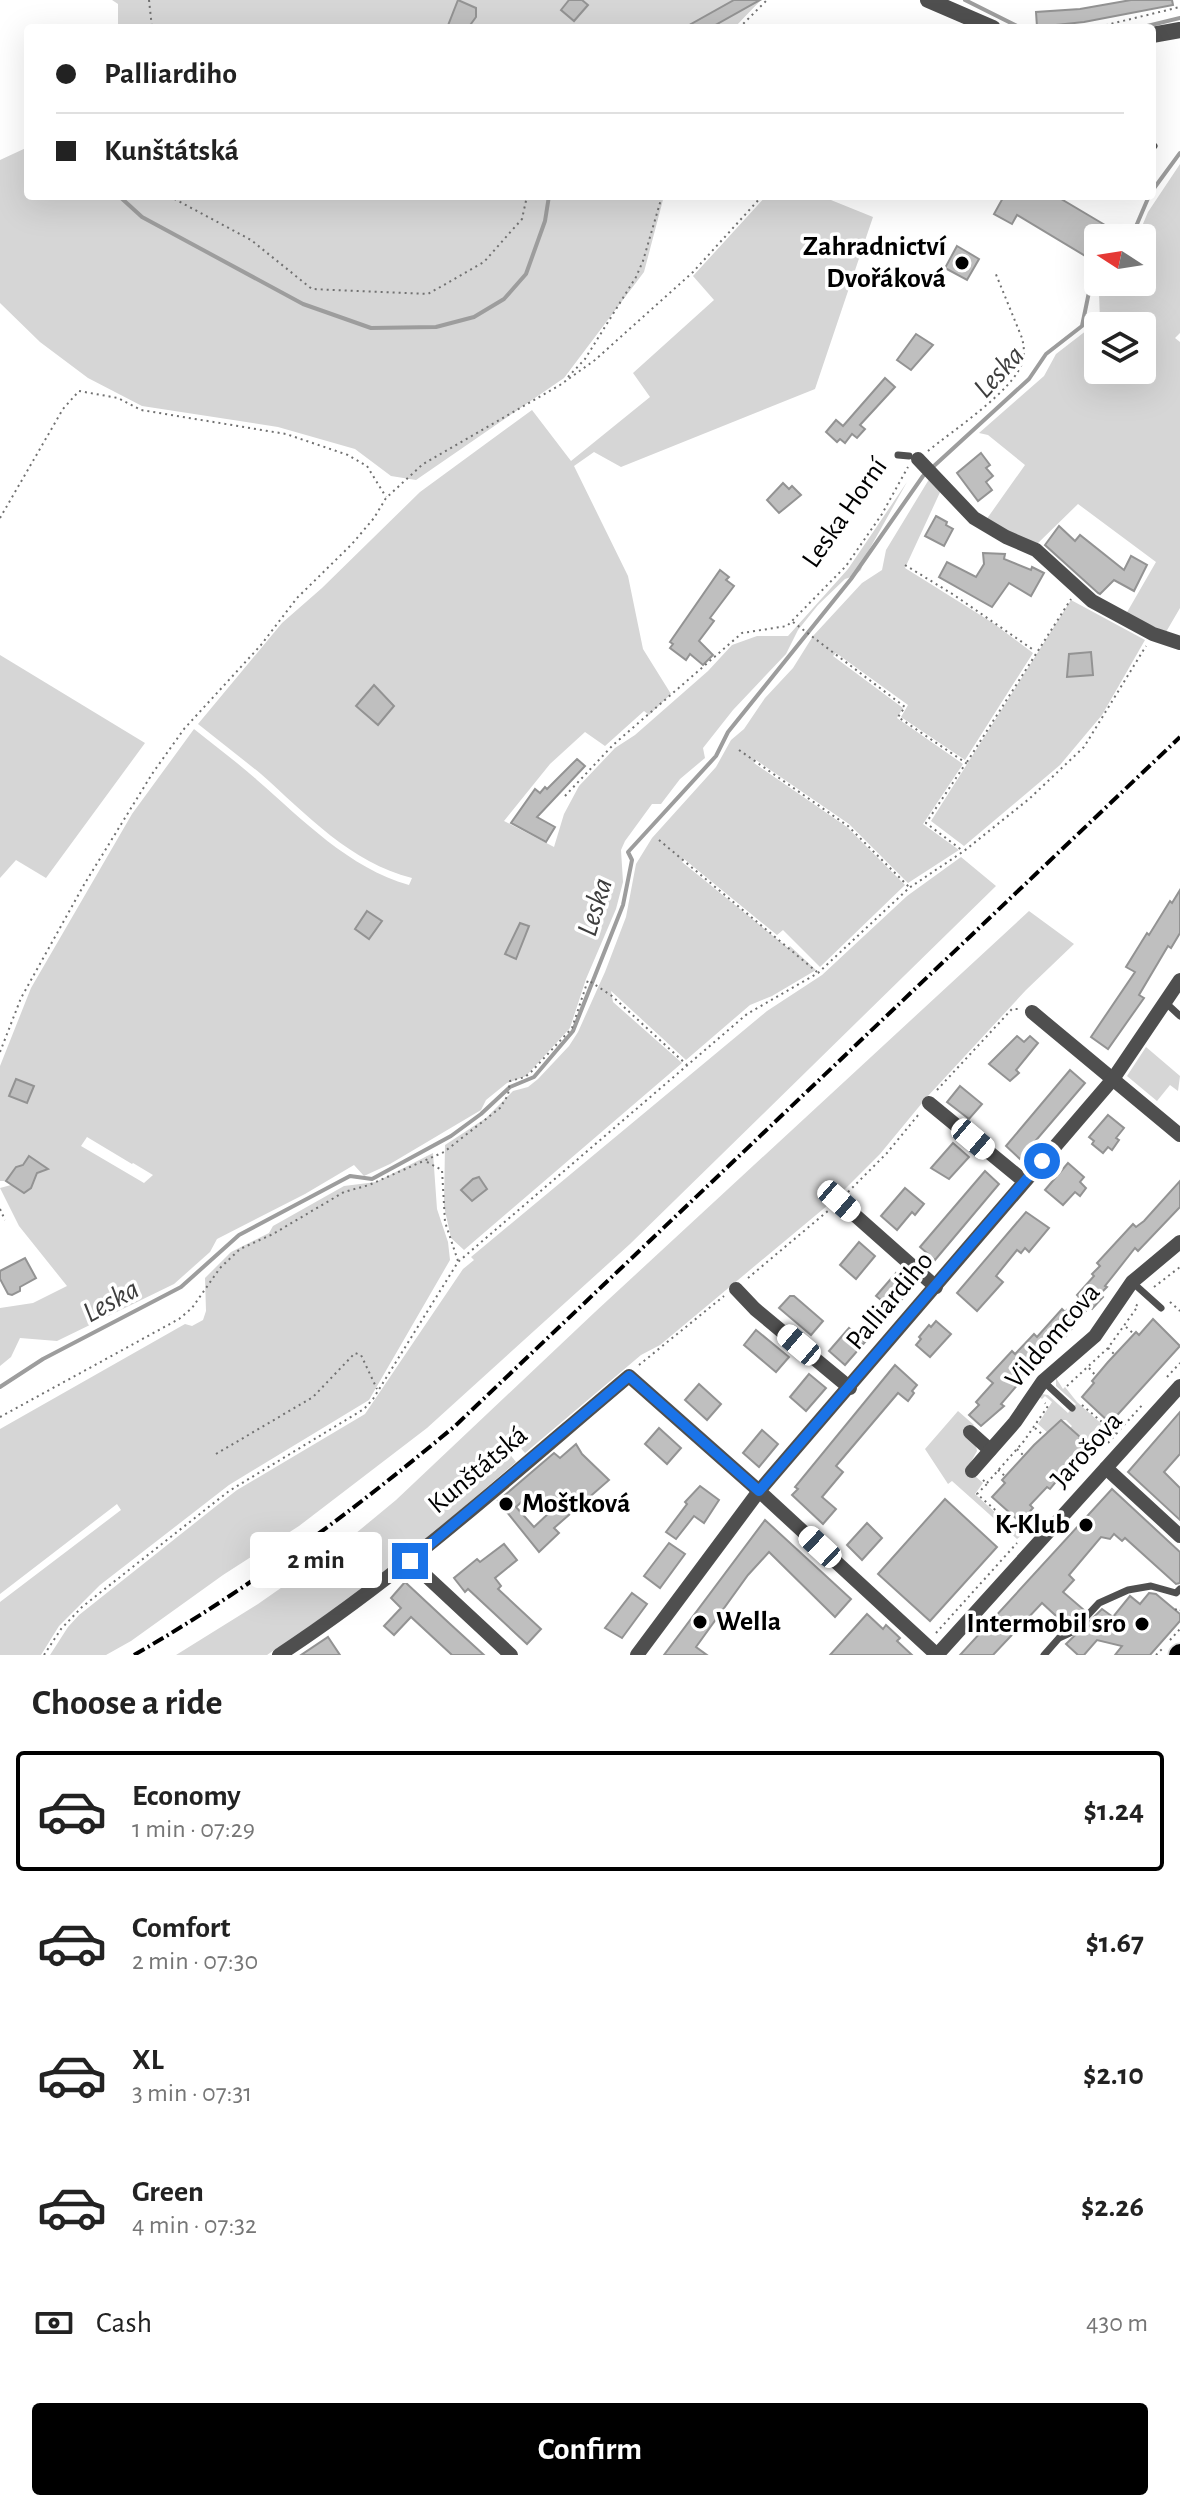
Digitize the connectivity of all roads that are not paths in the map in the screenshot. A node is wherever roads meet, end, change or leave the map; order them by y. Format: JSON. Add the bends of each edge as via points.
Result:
{"nodes":[{"id":1,"x":928,"y":0,"type":"edge"},
{"id":2,"x":984,"y":24,"type":"edge"},
{"id":3,"x":1180,"y":30,"type":"edge"},
{"id":4,"x":1156,"y":34,"type":"edge"},
{"id":5,"x":898,"y":455,"type":"dead end"},
{"id":6,"x":921,"y":463,"type":"joint"},
{"id":7,"x":1180,"y":643,"type":"edge"},
{"id":8,"x":1180,"y":980,"type":"edge"},
{"id":9,"x":1166,"y":1003,"type":"junction"},
{"id":10,"x":1032,"y":1012,"type":"road end"},
{"id":11,"x":1180,"y":1016,"type":"edge"},
{"id":12,"x":1113,"y":1079,"type":"junction"},
{"id":13,"x":929,"y":1103,"type":"road end"},
{"id":14,"x":1180,"y":1135,"type":"edge"},
{"id":15,"x":1024,"y":1181,"type":"junction"},
{"id":16,"x":839,"y":1201,"type":"dead end"},
{"id":17,"x":1180,"y":1242,"type":"edge"},
{"id":18,"x":1132,"y":1282,"type":"junction"},
{"id":19,"x":936,"y":1287,"type":"junction"},
{"id":20,"x":736,"y":1289,"type":"road end"},
{"id":21,"x":1161,"y":1308,"type":"dead end"},
{"id":22,"x":1043,"y":1382,"type":"junction"},
{"id":23,"x":1180,"y":1386,"type":"edge"},
{"id":24,"x":850,"y":1388,"type":"junction"},
{"id":25,"x":1072,"y":1408,"type":"dead end"},
{"id":26,"x":970,"y":1432,"type":"dead end"},
{"id":27,"x":990,"y":1450,"type":"junction"},
{"id":28,"x":1106,"y":1468,"type":"junction"},
{"id":29,"x":972,"y":1471,"type":"road end"},
{"id":30,"x":759,"y":1491,"type":"junction"},
{"id":31,"x":1180,"y":1536,"type":"edge"},
{"id":32,"x":410,"y":1561,"type":"junction"},
{"id":33,"x":1180,"y":1589,"type":"edge"},
{"id":34,"x":933,"y":1651,"type":"edge"},
{"id":35,"x":279,"y":1655,"type":"edge"},
{"id":36,"x":511,"y":1655,"type":"edge"},
{"id":37,"x":637,"y":1655,"type":"edge"},
{"id":38,"x":1044,"y":1655,"type":"edge"}],
"edges":[{"from":1,"to":2,"type":"street"},
{"from":3,"to":4,"type":"street"},
{"from":5,"to":6,"type":"lane"},
{"from":6,"to":7,"type":"street","name":"Leska Horní","via":[[974,518],[1036,550],[1092,601]]},
{"from":8,"to":9,"type":"street","name":"Palliardiho"},
{"from":9,"to":11,"type":"lane"},
{"from":9,"to":12,"type":"street","name":"Palliardiho"},
{"from":10,"to":12,"type":"street"},
{"from":12,"to":14,"type":"street"},
{"from":12,"to":15,"type":"street","name":"Palliardiho"},
{"from":13,"to":15,"type":"street"},
{"from":15,"to":19,"type":"street","name":"Palliardiho"},
{"from":16,"to":19,"type":"street"},
{"from":17,"to":18,"type":"street","name":"Vildomcova"},
{"from":18,"to":21,"type":"lane"},
{"from":18,"to":22,"type":"street","name":"Vildomcova","via":[[1095,1336]]},
{"from":19,"to":24,"type":"street","name":"Palliardiho"},
{"from":20,"to":24,"type":"street"},
{"from":22,"to":25,"type":"lane"},
{"from":22,"to":27,"type":"street","name":"Vildomcova"},
{"from":23,"to":28,"type":"street","name":"Jarošova"},
{"from":24,"to":30,"type":"street","name":"Palliardiho"},
{"from":26,"to":27,"type":"street"},
{"from":27,"to":29,"type":"street","name":"Vildomcova"},
{"from":28,"to":31,"type":"street"},
{"from":28,"to":34,"type":"street","name":"Jarošova"},
{"from":30,"to":32,"type":"street","name":"Kunštátská","via":[[629,1376]]},
{"from":30,"to":34,"type":"street"},
{"from":30,"to":37,"type":"street","name":"Palliardiho"},
{"from":32,"to":35,"type":"street","name":"Kunštátská"},
{"from":32,"to":36,"type":"street"},
{"from":33,"to":38,"type":"lane","via":[[1176,1593],[1151,1586],[1099,1603]]}]}
